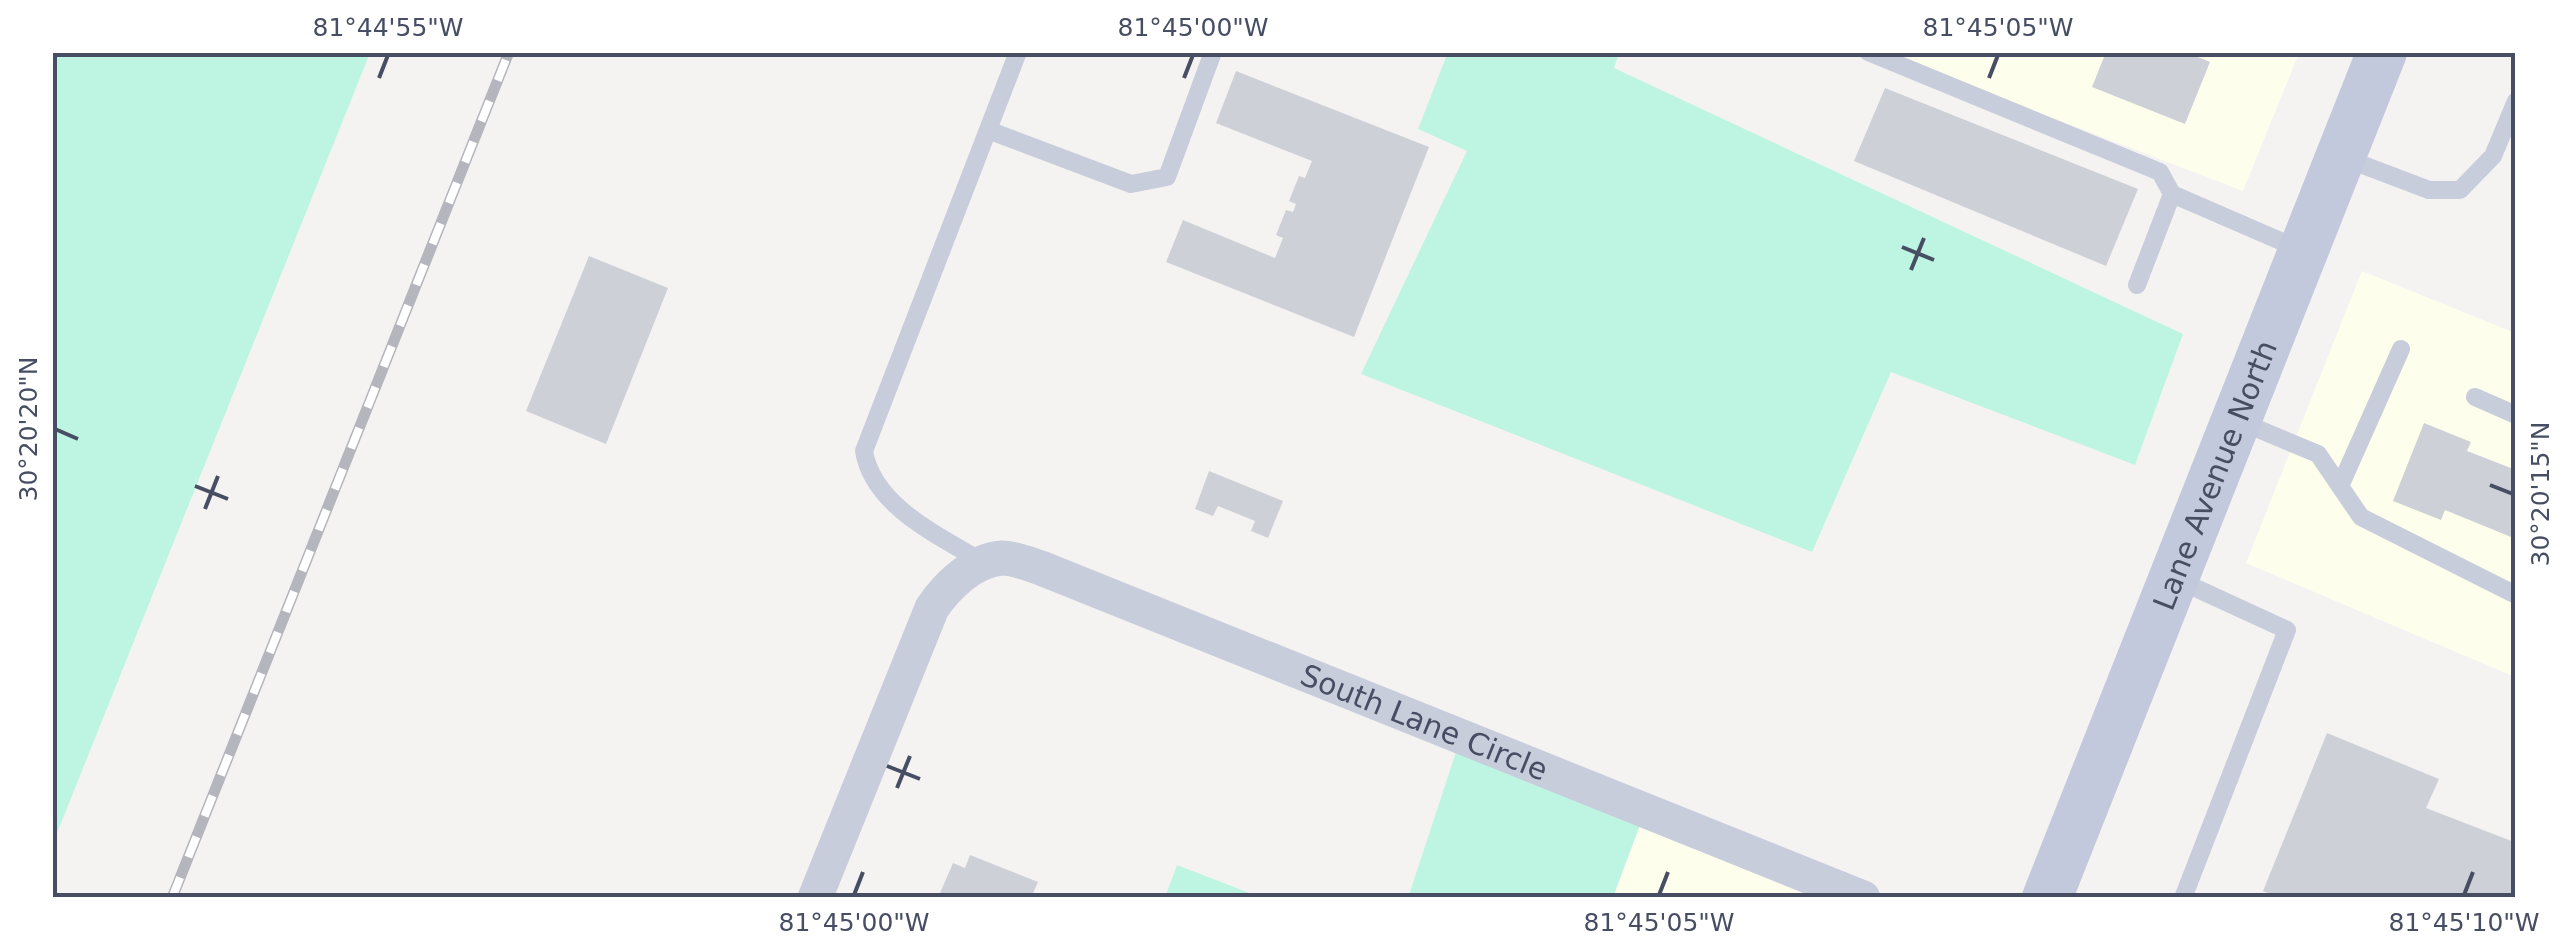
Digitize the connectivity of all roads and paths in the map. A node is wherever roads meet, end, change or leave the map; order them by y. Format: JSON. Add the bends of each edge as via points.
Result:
{"nodes":[{"id":1,"x":1018,"y":52,"type":"edge"},
{"id":2,"x":1213,"y":52,"type":"edge"},
{"id":3,"x":1868,"y":52,"type":"edge"},
{"id":4,"x":2382,"y":52,"type":"edge"},
{"id":5,"x":2516,"y":101,"type":"edge"},
{"id":6,"x":988,"y":130,"type":"junction"},
{"id":7,"x":2341,"y":157,"type":"junction"},
{"id":8,"x":2172,"y":194,"type":"junction"},
{"id":9,"x":2304,"y":251,"type":"junction"},
{"id":10,"x":2137,"y":284,"type":"dead end"},
{"id":11,"x":2401,"y":349,"type":"dead end"},
{"id":12,"x":2474,"y":397,"type":"dead end"},
{"id":13,"x":2516,"y":415,"type":"edge"},
{"id":14,"x":2239,"y":421,"type":"junction"},
{"id":15,"x":2341,"y":484,"type":"junction"},
{"id":16,"x":983,"y":562,"type":"junction"},
{"id":17,"x":2176,"y":578,"type":"junction"},
{"id":18,"x":2516,"y":595,"type":"edge"},
{"id":19,"x":2055,"y":895,"type":"edge"},
{"id":20,"x":815,"y":898,"type":"edge"},
{"id":21,"x":1864,"y":898,"type":"edge"},
{"id":22,"x":2183,"y":898,"type":"edge"}],
"edges":[{"from":1,"to":6,"type":"lane"},
{"from":2,"to":6,"type":"lane","via":[[1167,176],[1131,184]]},
{"from":3,"to":8,"type":"lane","via":[[2160,172]]},
{"from":4,"to":7,"type":"main road","name":"Lane Avenue North"},
{"from":5,"to":7,"type":"lane","via":[[2493,156],[2460,190],[2429,190]]},
{"from":6,"to":16,"type":"lane","via":[[864,451],[884,493]]},
{"from":7,"to":9,"type":"main road","name":"Lane Avenue North"},
{"from":8,"to":9,"type":"lane"},
{"from":8,"to":10,"type":"lane"},
{"from":9,"to":14,"type":"main road","name":"Lane Avenue North"},
{"from":11,"to":15,"type":"lane"},
{"from":12,"to":13,"type":"lane"},
{"from":14,"to":15,"type":"lane","via":[[2318,454]]},
{"from":14,"to":17,"type":"main road","name":"Lane Avenue North"},
{"from":15,"to":18,"type":"lane","via":[[2361,516]]},
{"from":16,"to":20,"type":"street","via":[[946,588],[932,608]]},
{"from":16,"to":21,"type":"street","name":"South Lane Circle","via":[[1005,558],[1041,568]]},
{"from":17,"to":19,"type":"main road","name":"Lane Avenue North"},
{"from":17,"to":22,"type":"lane","via":[[2287,630]]}]}
